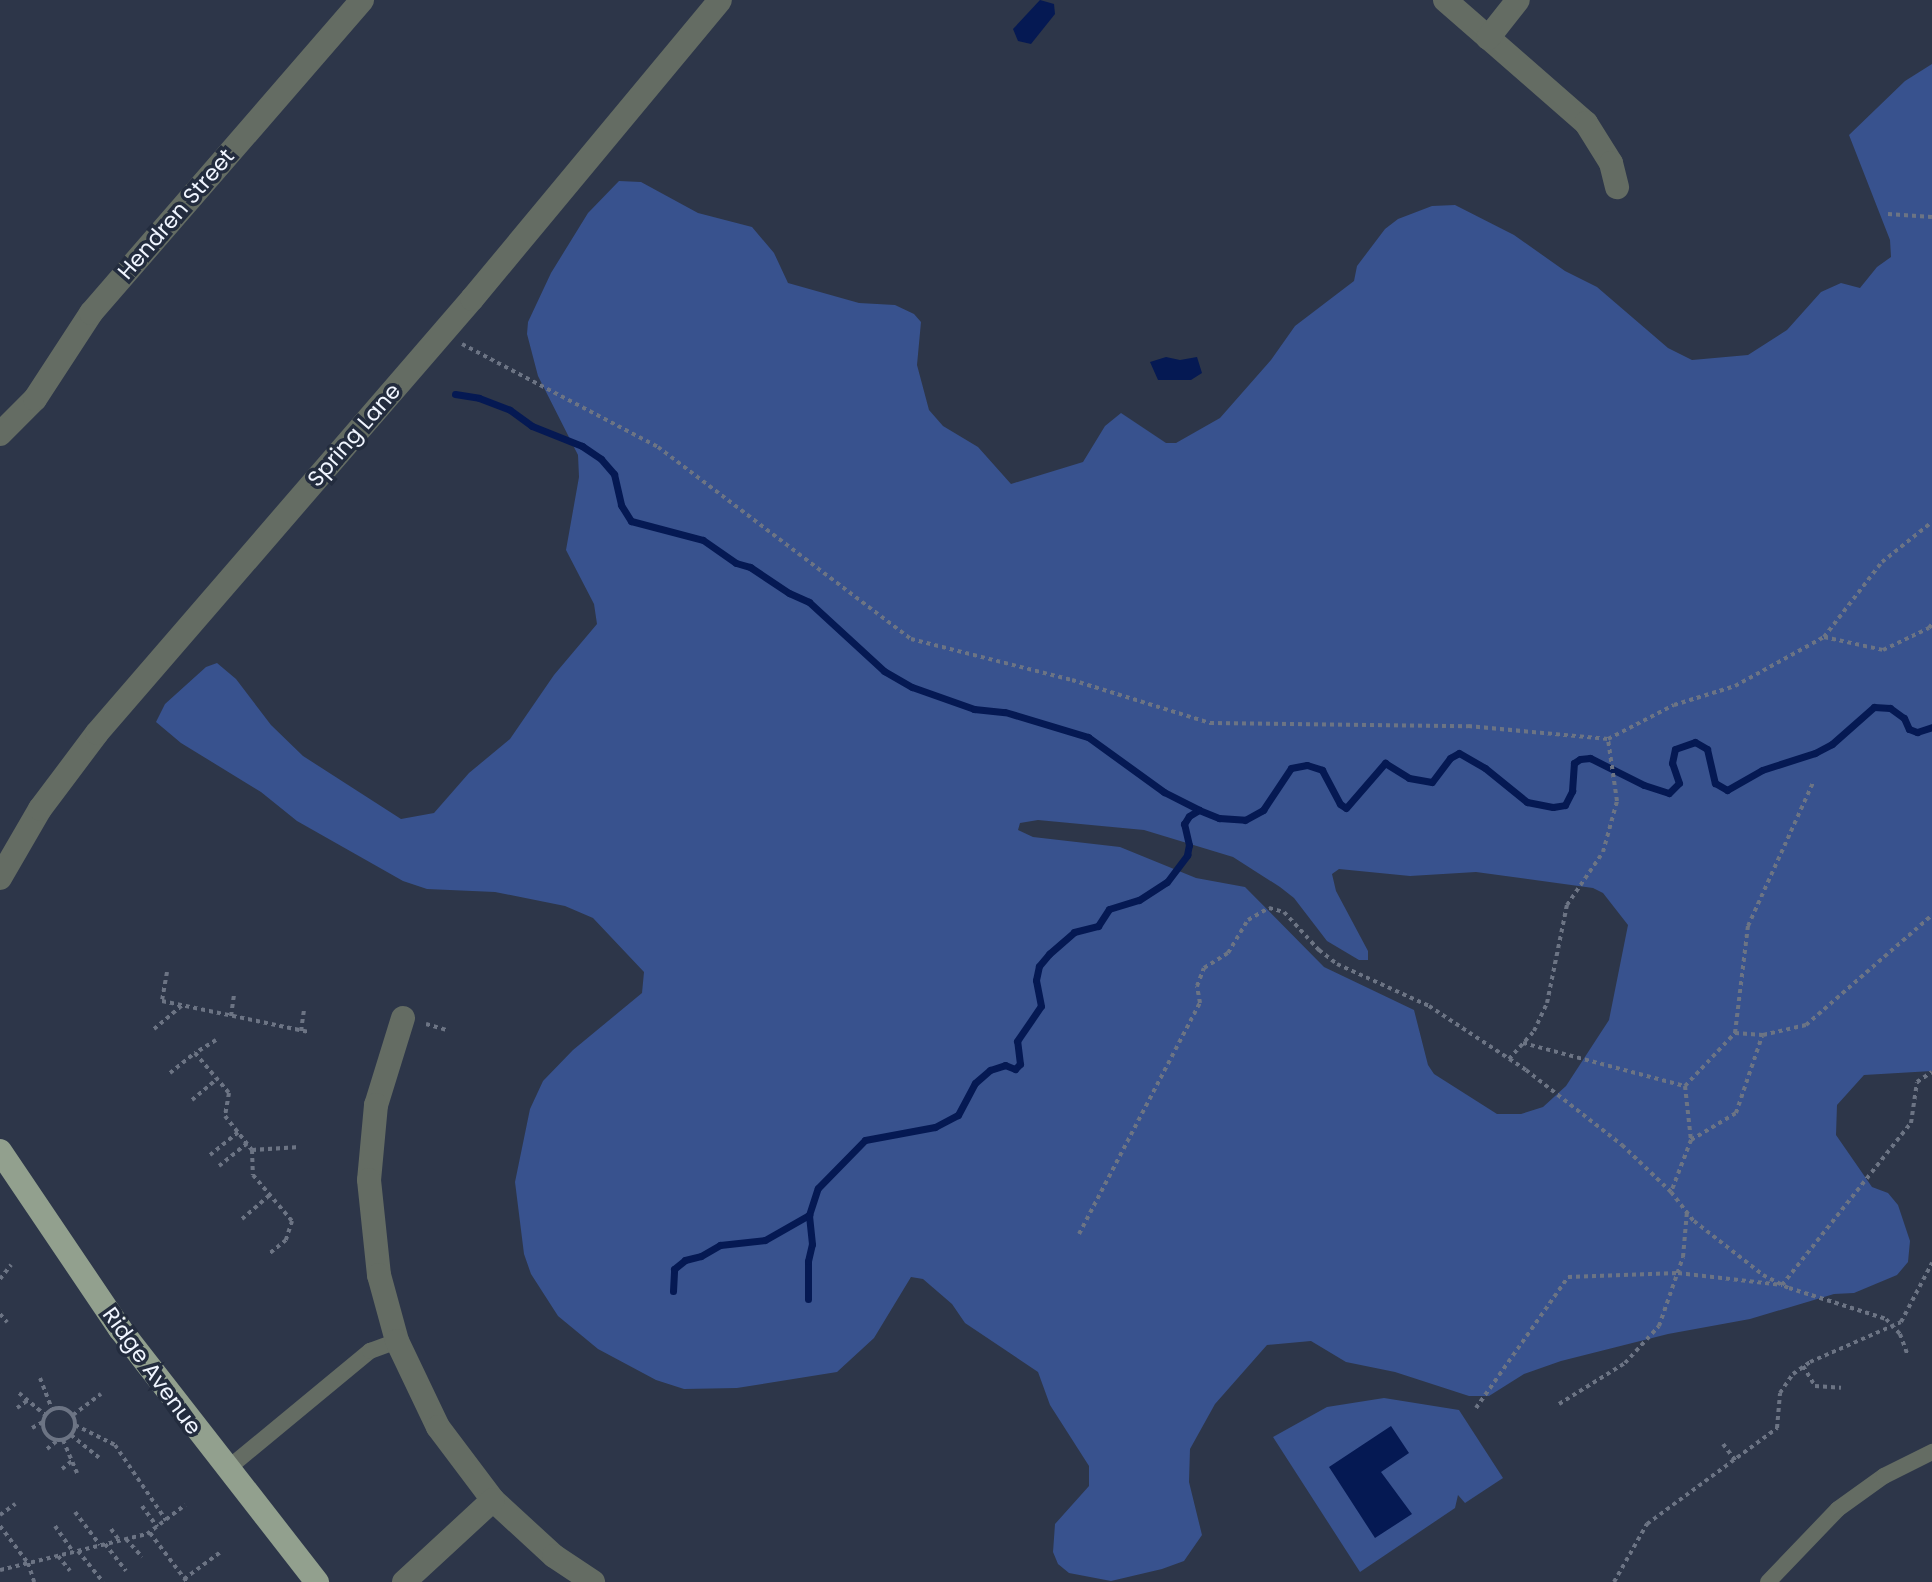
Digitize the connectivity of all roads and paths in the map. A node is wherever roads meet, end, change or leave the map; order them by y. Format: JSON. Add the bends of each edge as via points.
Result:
{"nodes":[{"id":1,"x":362,"y":0,"type":"edge"},
{"id":2,"x":720,"y":0,"type":"edge"},
{"id":3,"x":1445,"y":0,"type":"edge"},
{"id":4,"x":1518,"y":0,"type":"edge"},
{"id":5,"x":1488,"y":38,"type":"junction"},
{"id":6,"x":1617,"y":187,"type":"dead end"},
{"id":7,"x":1888,"y":214,"type":"dead end"},
{"id":8,"x":1932,"y":217,"type":"edge"},
{"id":9,"x":442,"y":334,"type":"junction"},
{"id":10,"x":0,"y":434,"type":"edge"},
{"id":11,"x":1932,"y":522,"type":"edge"},
{"id":12,"x":1932,"y":624,"type":"edge"},
{"id":13,"x":1824,"y":637,"type":"junction"},
{"id":14,"x":1608,"y":739,"type":"junction"},
{"id":15,"x":1813,"y":783,"type":"dead end"},
{"id":16,"x":0,"y":878,"type":"edge"},
{"id":17,"x":1932,"y":915,"type":"edge"},
{"id":18,"x":167,"y":972,"type":"dead end"},
{"id":19,"x":234,"y":994,"type":"dead end"},
{"id":20,"x":183,"y":1005,"type":"junction"},
{"id":21,"x":304,"y":1010,"type":"dead end"},
{"id":22,"x":231,"y":1016,"type":"junction"},
{"id":23,"x":403,"y":1018,"type":"dead end"},
{"id":24,"x":154,"y":1029,"type":"dead end"},
{"id":25,"x":301,"y":1031,"type":"junction"},
{"id":26,"x":309,"y":1032,"type":"dead end"},
{"id":27,"x":1735,"y":1033,"type":"junction"},
{"id":28,"x":1763,"y":1035,"type":"junction"},
{"id":29,"x":216,"y":1040,"type":"dead end"},
{"id":30,"x":1523,"y":1043,"type":"junction"},
{"id":31,"x":195,"y":1053,"type":"junction"},
{"id":32,"x":1509,"y":1059,"type":"junction"},
{"id":33,"x":1932,"y":1072,"type":"edge"},
{"id":34,"x":170,"y":1073,"type":"dead end"},
{"id":35,"x":217,"y":1079,"type":"junction"},
{"id":36,"x":1685,"y":1086,"type":"junction"},
{"id":37,"x":192,"y":1100,"type":"dead end"},
{"id":38,"x":238,"y":1132,"type":"junction"},
{"id":39,"x":1691,"y":1140,"type":"junction"},
{"id":40,"x":247,"y":1143,"type":"junction"},
{"id":41,"x":300,"y":1147,"type":"dead end"},
{"id":42,"x":252,"y":1150,"type":"junction"},
{"id":43,"x":0,"y":1151,"type":"edge"},
{"id":44,"x":210,"y":1155,"type":"dead end"},
{"id":45,"x":219,"y":1166,"type":"dead end"},
{"id":46,"x":1671,"y":1192,"type":"junction"},
{"id":47,"x":270,"y":1195,"type":"junction"},
{"id":48,"x":1687,"y":1209,"type":"junction"},
{"id":49,"x":242,"y":1219,"type":"dead end"},
{"id":50,"x":1079,"y":1234,"type":"dead end"},
{"id":51,"x":270,"y":1253,"type":"dead end"},
{"id":52,"x":1932,"y":1263,"type":"edge"},
{"id":53,"x":11,"y":1265,"type":"dead end"},
{"id":54,"x":1678,"y":1273,"type":"junction"},
{"id":55,"x":0,"y":1279,"type":"edge"},
{"id":56,"x":1782,"y":1285,"type":"junction"},
{"id":57,"x":0,"y":1314,"type":"edge"},
{"id":58,"x":7,"y":1322,"type":"dead end"},
{"id":59,"x":1892,"y":1326,"type":"junction"},
{"id":60,"x":397,"y":1341,"type":"junction"},
{"id":61,"x":1908,"y":1356,"type":"dead end"},
{"id":62,"x":1803,"y":1366,"type":"junction"},
{"id":63,"x":40,"y":1378,"type":"dead end"},
{"id":64,"x":1841,"y":1388,"type":"dead end"},
{"id":65,"x":19,"y":1393,"type":"dead end"},
{"id":66,"x":101,"y":1394,"type":"dead end"},
{"id":67,"x":28,"y":1400,"type":"junction"},
{"id":68,"x":1559,"y":1404,"type":"dead end"},
{"id":69,"x":17,"y":1408,"type":"dead end"},
{"id":70,"x":1476,"y":1408,"type":"dead end"},
{"id":71,"x":52,"y":1409,"type":"junction"},
{"id":72,"x":45,"y":1415,"type":"junction"},
{"id":73,"x":73,"y":1415,"type":"junction"},
{"id":74,"x":43,"y":1422,"type":"junction"},
{"id":75,"x":75,"y":1425,"type":"junction"},
{"id":76,"x":32,"y":1428,"type":"dead end"},
{"id":77,"x":71,"y":1435,"type":"junction"},
{"id":78,"x":60,"y":1440,"type":"junction"},
{"id":79,"x":1723,"y":1444,"type":"dead end"},
{"id":80,"x":47,"y":1449,"type":"dead end"},
{"id":81,"x":1932,"y":1452,"type":"edge"},
{"id":82,"x":99,"y":1458,"type":"dead end"},
{"id":83,"x":72,"y":1461,"type":"junction"},
{"id":84,"x":1736,"y":1461,"type":"junction"},
{"id":85,"x":62,"y":1469,"type":"dead end"},
{"id":86,"x":226,"y":1470,"type":"junction"},
{"id":87,"x":77,"y":1473,"type":"dead end"},
{"id":88,"x":493,"y":1500,"type":"junction"},
{"id":89,"x":15,"y":1504,"type":"dead end"},
{"id":90,"x":185,"y":1505,"type":"dead end"},
{"id":91,"x":142,"y":1506,"type":"dead end"},
{"id":92,"x":75,"y":1512,"type":"dead end"},
{"id":93,"x":0,"y":1515,"type":"edge"},
{"id":94,"x":166,"y":1520,"type":"junction"},
{"id":95,"x":0,"y":1526,"type":"edge"},
{"id":96,"x":55,"y":1526,"type":"dead end"},
{"id":97,"x":157,"y":1527,"type":"junction"},
{"id":98,"x":111,"y":1529,"type":"dead end"},
{"id":99,"x":150,"y":1533,"type":"junction"},
{"id":100,"x":126,"y":1539,"type":"junction"},
{"id":101,"x":119,"y":1541,"type":"junction"},
{"id":102,"x":102,"y":1545,"type":"junction"},
{"id":103,"x":76,"y":1551,"type":"junction"},
{"id":104,"x":222,"y":1551,"type":"dead end"},
{"id":105,"x":58,"y":1556,"type":"junction"},
{"id":106,"x":142,"y":1557,"type":"dead end"},
{"id":107,"x":28,"y":1563,"type":"junction"},
{"id":108,"x":0,"y":1570,"type":"edge"},
{"id":109,"x":70,"y":1571,"type":"dead end"},
{"id":110,"x":126,"y":1571,"type":"dead end"},
{"id":111,"x":184,"y":1579,"type":"edge"},
{"id":112,"x":34,"y":1582,"type":"edge"},
{"id":113,"x":103,"y":1582,"type":"edge"},
{"id":114,"x":175,"y":1582,"type":"edge"},
{"id":115,"x":317,"y":1582,"type":"edge"},
{"id":116,"x":404,"y":1582,"type":"edge"},
{"id":117,"x":593,"y":1582,"type":"edge"},
{"id":118,"x":1614,"y":1582,"type":"edge"},
{"id":119,"x":1768,"y":1582,"type":"edge"}],
"edges":[{"from":1,"to":10,"type":"street","name":"Hendren Street","via":[[91,313],[35,399]]},
{"from":2,"to":9,"type":"street","name":"Spring Lane"},
{"from":3,"to":5,"type":"street"},
{"from":4,"to":5,"type":"street"},
{"from":5,"to":6,"type":"street","via":[[1586,123],[1611,163]]},
{"from":7,"to":8,"type":"path"},
{"from":9,"to":14,"type":"path","via":[[658,447],[911,639],[1072,680],[1210,723],[1468,726]]},
{"from":9,"to":16,"type":"street","name":"Spring Lane","via":[[97,733],[40,809]]},
{"from":11,"to":13,"type":"path","via":[[1882,562]]},
{"from":12,"to":13,"type":"path","via":[[1883,650]]},
{"from":13,"to":14,"type":"path","via":[[1735,686],[1674,705]]},
{"from":14,"to":30,"type":"path","via":[[1617,801],[1603,852],[1567,905],[1547,1003]]},
{"from":15,"to":27,"type":"path","via":[[1748,926]]},
{"from":17,"to":28,"type":"path","via":[[1806,1025]]},
{"from":18,"to":20,"type":"path","via":[[162,1001]]},
{"from":19,"to":22,"type":"path"},
{"from":20,"to":22,"type":"path"},
{"from":20,"to":24,"type":"path"},
{"from":21,"to":25,"type":"path"},
{"from":22,"to":25,"type":"path"},
{"from":23,"to":60,"type":"street","via":[[376,1105],[369,1180],[379,1275]]},
{"from":25,"to":26,"type":"path"},
{"from":27,"to":28,"type":"path"},
{"from":27,"to":36,"type":"path"},
{"from":28,"to":39,"type":"path","via":[[1736,1113]]},
{"from":29,"to":31,"type":"path"},
{"from":30,"to":32,"type":"path"},
{"from":30,"to":36,"type":"path"},
{"from":31,"to":34,"type":"path"},
{"from":31,"to":35,"type":"path"},
{"from":32,"to":46,"type":"path","via":[[1603,1129]]},
{"from":32,"to":50,"type":"path","via":[[1429,1006],[1337,964],[1284,912],[1269,908],[1248,920],[1228,953],[1204,968],[1197,986],[1200,1003]]},
{"from":33,"to":56,"type":"path","via":[[1917,1082],[1911,1123]]},
{"from":35,"to":37,"type":"path"},
{"from":35,"to":38,"type":"path","via":[[229,1093],[225,1116]]},
{"from":36,"to":39,"type":"path"},
{"from":38,"to":40,"type":"path"},
{"from":38,"to":44,"type":"path"},
{"from":39,"to":46,"type":"path"},
{"from":40,"to":42,"type":"path"},
{"from":40,"to":45,"type":"path"},
{"from":41,"to":42,"type":"path"},
{"from":42,"to":47,"type":"path","via":[[253,1175]]},
{"from":43,"to":86,"type":"main road","name":"Ridge Avenue","via":[[120,1329]]},
{"from":46,"to":48,"type":"path"},
{"from":47,"to":49,"type":"path"},
{"from":47,"to":51,"type":"path","via":[[292,1221],[286,1240]]},
{"from":48,"to":54,"type":"path"},
{"from":48,"to":56,"type":"path","via":[[1694,1221]]},
{"from":52,"to":59,"type":"path","via":[[1906,1317]]},
{"from":53,"to":55,"type":"path"},
{"from":54,"to":56,"type":"path"},
{"from":54,"to":68,"type":"path","via":[[1659,1326],[1625,1363]]},
{"from":54,"to":70,"type":"path","via":[[1568,1277]]},
{"from":56,"to":59,"type":"path","via":[[1886,1319]]},
{"from":57,"to":58,"type":"path"},
{"from":59,"to":61,"type":"path"},
{"from":59,"to":62,"type":"path"},
{"from":60,"to":86,"type":"lane","via":[[370,1351]]},
{"from":60,"to":88,"type":"street","via":[[438,1427]]},
{"from":62,"to":64,"type":"path","via":[[1815,1386]]},
{"from":62,"to":84,"type":"path","via":[[1780,1393],[1777,1428]]},
{"from":63,"to":71,"type":"path"},
{"from":65,"to":67,"type":"path"},
{"from":66,"to":73,"type":"path"},
{"from":67,"to":69,"type":"path"},
{"from":67,"to":72,"type":"path"},
{"from":71,"to":72,"type":"path"},
{"from":71,"to":73,"type":"path","via":[[67,1409]]},
{"from":72,"to":74,"type":"path"},
{"from":73,"to":75,"type":"path"},
{"from":74,"to":76,"type":"path"},
{"from":74,"to":78,"type":"path","via":[[46,1434]]},
{"from":75,"to":77,"type":"path"},
{"from":75,"to":94,"type":"path","via":[[115,1445]]},
{"from":77,"to":78,"type":"path"},
{"from":77,"to":82,"type":"path"},
{"from":78,"to":80,"type":"path"},
{"from":78,"to":83,"type":"path"},
{"from":79,"to":84,"type":"path"},
{"from":81,"to":119,"type":"lane","via":[[1849,1500]]},
{"from":83,"to":85,"type":"path"},
{"from":83,"to":87,"type":"path"},
{"from":84,"to":118,"type":"path","via":[[1647,1524]]},
{"from":86,"to":115,"type":"main road","name":"Ridge Avenue"},
{"from":88,"to":116,"type":"street"},
{"from":88,"to":117,"type":"street","via":[[554,1556]]},
{"from":89,"to":93,"type":"path"},
{"from":90,"to":94,"type":"path"},
{"from":91,"to":97,"type":"path"},
{"from":92,"to":102,"type":"path"},
{"from":94,"to":97,"type":"path"},
{"from":95,"to":107,"type":"path"},
{"from":96,"to":103,"type":"path"},
{"from":97,"to":99,"type":"path"},
{"from":98,"to":101,"type":"path"},
{"from":99,"to":100,"type":"path"},
{"from":99,"to":111,"type":"path"},
{"from":100,"to":101,"type":"path"},
{"from":100,"to":106,"type":"path"},
{"from":101,"to":102,"type":"path"},
{"from":102,"to":103,"type":"path"},
{"from":102,"to":110,"type":"path"},
{"from":103,"to":105,"type":"path"},
{"from":103,"to":113,"type":"path"},
{"from":104,"to":111,"type":"path"},
{"from":105,"to":107,"type":"path"},
{"from":105,"to":109,"type":"path"},
{"from":107,"to":108,"type":"path"},
{"from":107,"to":112,"type":"path"},
{"from":111,"to":114,"type":"path"}]}
